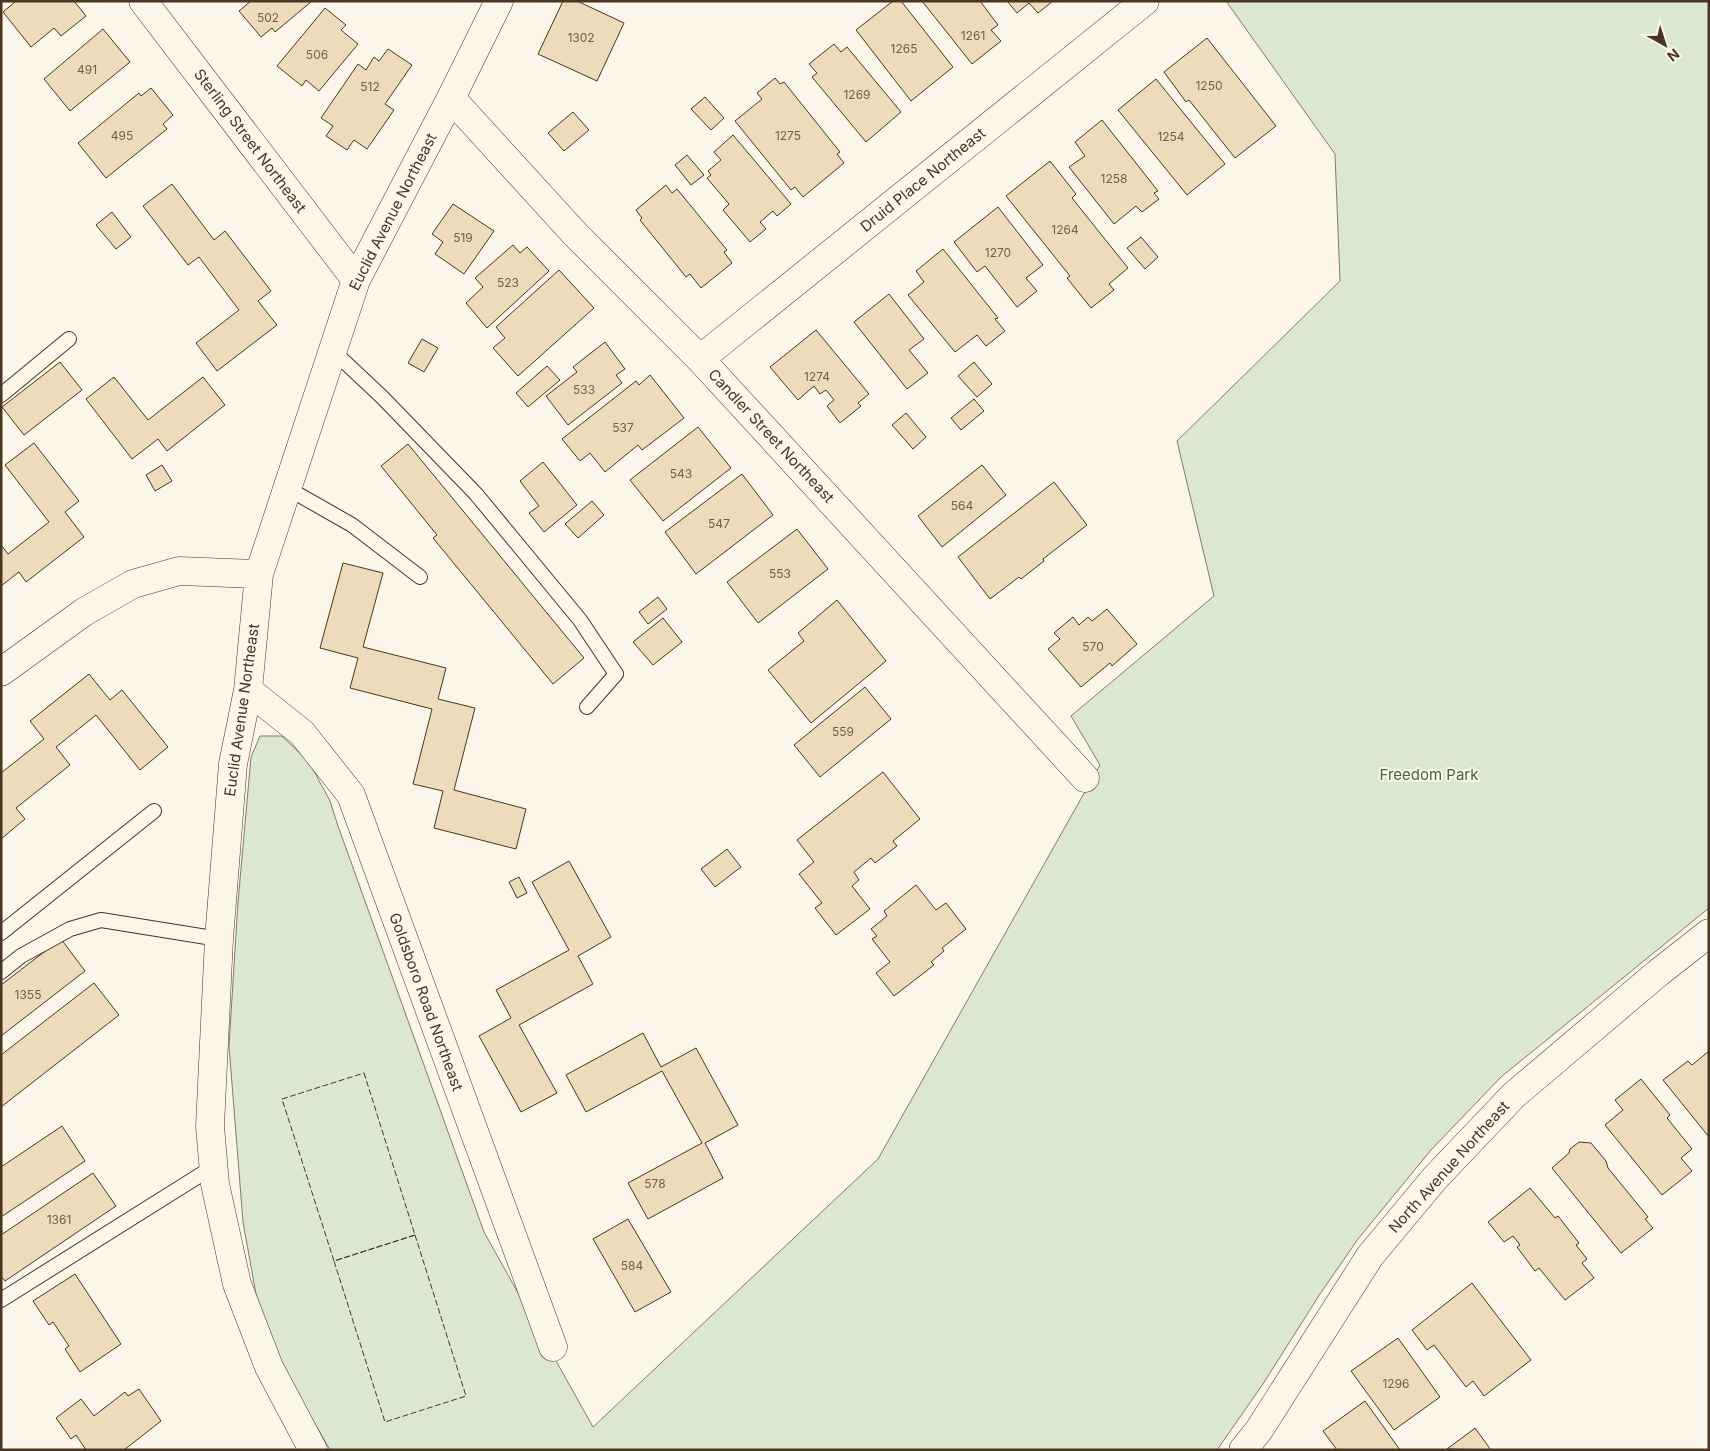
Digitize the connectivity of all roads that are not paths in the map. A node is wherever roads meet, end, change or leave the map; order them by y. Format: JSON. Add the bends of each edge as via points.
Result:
{"nodes":[{"id":1,"x":143,"y":1,"type":"edge"},
{"id":2,"x":499,"y":1,"type":"edge"},
{"id":3,"x":1145,"y":1,"type":"edge"},
{"id":4,"x":451,"y":98,"type":"junction"},
{"id":5,"x":356,"y":280,"type":"junction"},
{"id":6,"x":69,"y":339,"type":"dead end"},
{"id":7,"x":333,"y":351,"type":"junction"},
{"id":8,"x":700,"y":359,"type":"junction"},
{"id":9,"x":1,"y":395,"type":"edge"},
{"id":10,"x":287,"y":488,"type":"junction"},
{"id":11,"x":259,"y":574,"type":"junction"},
{"id":12,"x":420,"y":577,"type":"dead end"},
{"id":13,"x":1,"y":672,"type":"edge"},
{"id":14,"x":248,"y":690,"type":"junction"},
{"id":15,"x":587,"y":707,"type":"dead end"},
{"id":16,"x":1085,"y":778,"type":"dead end"},
{"id":17,"x":154,"y":811,"type":"dead end"},
{"id":18,"x":2,"y":930,"type":"edge"},
{"id":19,"x":1709,"y":933,"type":"edge"},
{"id":20,"x":219,"y":939,"type":"junction"},
{"id":21,"x":1,"y":972,"type":"edge"},
{"id":22,"x":213,"y":1167,"type":"junction"},
{"id":23,"x":1,"y":1300,"type":"edge"},
{"id":24,"x":554,"y":1347,"type":"dead end"},
{"id":25,"x":313,"y":1450,"type":"edge"},
{"id":26,"x":1243,"y":1450,"type":"edge"}],
"edges":[{"from":1,"to":5,"type":"street","name":"Sterling Street Northeast"},
{"from":2,"to":4,"type":"street","name":"Euclid Avenue Northeast"},
{"from":3,"to":8,"type":"street","name":"Druid Place Northeast"},
{"from":4,"to":5,"type":"street","name":"Euclid Avenue Northeast"},
{"from":4,"to":8,"type":"street","name":"Candler Street Northeast","via":[[576,235]]},
{"from":5,"to":7,"type":"street","name":"Euclid Avenue Northeast"},
{"from":6,"to":9,"type":"lane"},
{"from":7,"to":10,"type":"street","name":"Euclid Avenue Northeast"},
{"from":7,"to":15,"type":"lane","via":[[476,494],[580,620],[616,674]]},
{"from":8,"to":16,"type":"street","name":"Candler Street Northeast"},
{"from":10,"to":11,"type":"street","name":"Euclid Avenue Northeast"},
{"from":10,"to":12,"type":"lane","via":[[352,525]]},
{"from":11,"to":13,"type":"street","via":[[179,571],[133,584],[84,612]]},
{"from":11,"to":14,"type":"street","name":"Euclid Avenue Northeast"},
{"from":14,"to":20,"type":"street","name":"Euclid Avenue Northeast","via":[[233,764]]},
{"from":14,"to":24,"type":"street","name":"Goldsboro Road Northeast","via":[[302,733],[351,795]]},
{"from":17,"to":18,"type":"lane"},
{"from":19,"to":26,"type":"street","name":"North Avenue Northeast","via":[[1514,1094],[1435,1178],[1370,1256]]},
{"from":20,"to":21,"type":"lane","via":[[101,920],[70,929],[21,956]]},
{"from":20,"to":22,"type":"street","name":"Euclid Avenue Northeast","via":[[210,1126]]},
{"from":22,"to":23,"type":"lane"},
{"from":22,"to":25,"type":"street","name":"Euclid Avenue Northeast","via":[[237,1284],[269,1367]]}]}
